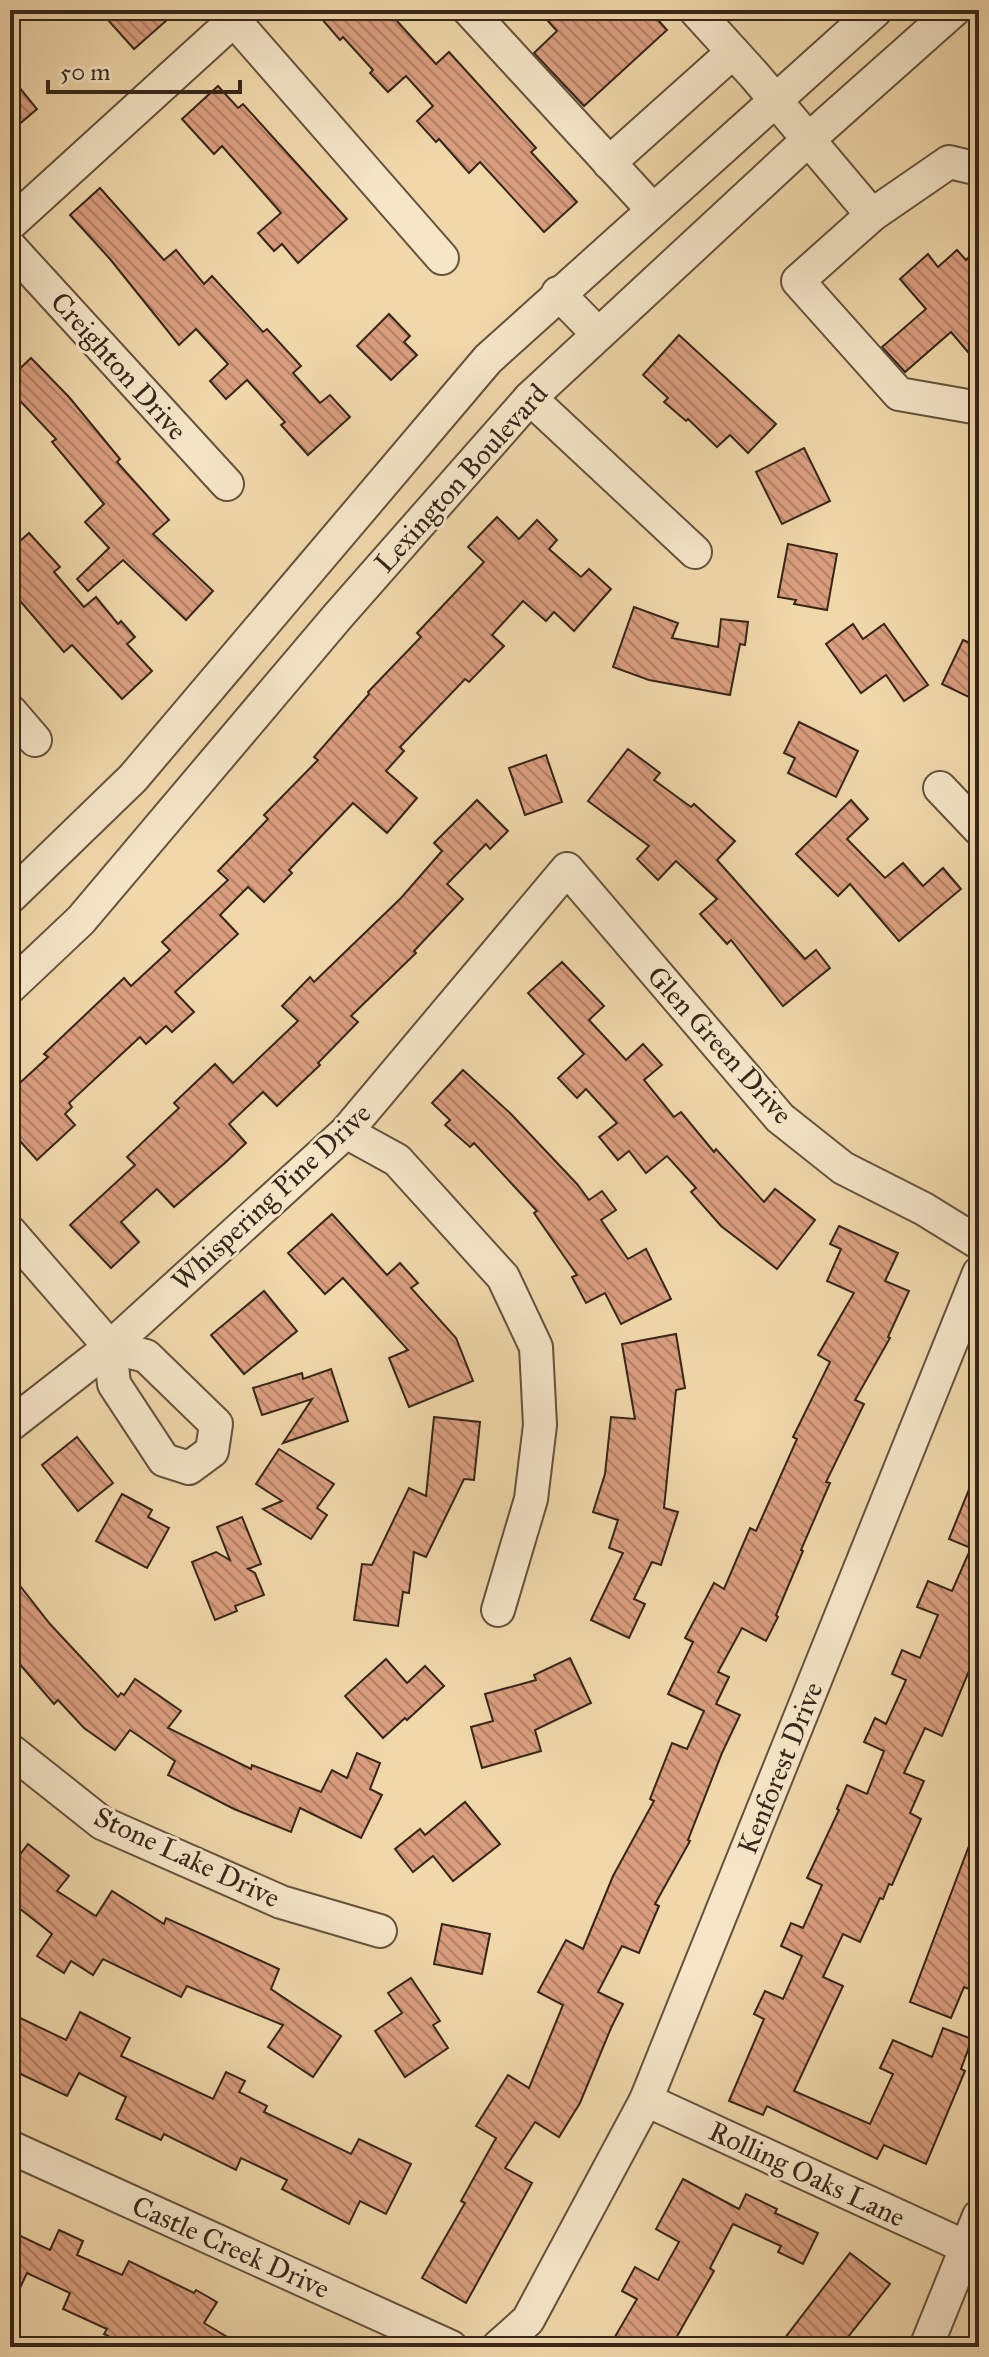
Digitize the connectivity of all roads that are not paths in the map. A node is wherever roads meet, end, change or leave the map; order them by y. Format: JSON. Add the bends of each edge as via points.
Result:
{"nodes":[{"id":1,"x":469,"y":10,"type":"edge"},
{"id":2,"x":695,"y":10,"type":"edge"},
{"id":3,"x":876,"y":10,"type":"edge"},
{"id":4,"x":954,"y":10,"type":"edge"},
{"id":5,"x":229,"y":15,"type":"edge"},
{"id":6,"x":733,"y":52,"type":"junction"},
{"id":7,"x":775,"y":100,"type":"junction"},
{"id":8,"x":809,"y":139,"type":"junction"},
{"id":9,"x":609,"y":163,"type":"junction"},
{"id":10,"x":979,"y":169,"type":"edge"},
{"id":11,"x":652,"y":209,"type":"junction"},
{"id":12,"x":872,"y":215,"type":"junction"},
{"id":13,"x":10,"y":224,"type":"edge"},
{"id":14,"x":10,"y":247,"type":"edge"},
{"id":15,"x":442,"y":258,"type":"dead end"},
{"id":16,"x":558,"y":293,"type":"junction"},
{"id":17,"x":598,"y":334,"type":"junction"},
{"id":18,"x":530,"y":398,"type":"junction"},
{"id":19,"x":979,"y":408,"type":"edge"},
{"id":20,"x":227,"y":484,"type":"dead end"},
{"id":21,"x":695,"y":552,"type":"dead end"},
{"id":22,"x":208,"y":689,"type":"junction"},
{"id":23,"x":10,"y":711,"type":"edge"},
{"id":24,"x":248,"y":723,"type":"junction"},
{"id":25,"x":35,"y":740,"type":"dead end"},
{"id":26,"x":940,"y":788,"type":"dead end"},
{"id":27,"x":979,"y":829,"type":"edge"},
{"id":28,"x":567,"y":869,"type":"joint"},
{"id":29,"x":10,"y":897,"type":"edge"},
{"id":30,"x":10,"y":987,"type":"edge"},
{"id":31,"x":346,"y":1132,"type":"junction"},
{"id":32,"x":10,"y":1232,"type":"edge"},
{"id":33,"x":979,"y":1243,"type":"edge"},
{"id":34,"x":979,"y":1273,"type":"edge"},
{"id":35,"x":110,"y":1347,"type":"junction"},
{"id":36,"x":10,"y":1425,"type":"edge"},
{"id":37,"x":498,"y":1610,"type":"dead end"},
{"id":38,"x":10,"y":1750,"type":"edge"},
{"id":39,"x":380,"y":1931,"type":"dead end"},
{"id":40,"x":646,"y":2100,"type":"junction"},
{"id":41,"x":10,"y":2147,"type":"edge"},
{"id":42,"x":979,"y":2216,"type":"edge"},
{"id":43,"x":968,"y":2248,"type":"junction"},
{"id":44,"x":451,"y":2347,"type":"edge"},
{"id":45,"x":498,"y":2347,"type":"edge"},
{"id":46,"x":926,"y":2347,"type":"edge"}],
"edges":[{"from":1,"to":9,"type":"street"},
{"from":2,"to":6,"type":"street"},
{"from":3,"to":7,"type":"street","name":"Lexington Boulevard"},
{"from":4,"to":8,"type":"street","name":"Lexington Boulevard"},
{"from":5,"to":13,"type":"street"},
{"from":5,"to":15,"type":"street"},
{"from":6,"to":7,"type":"street"},
{"from":6,"to":9,"type":"street"},
{"from":7,"to":8,"type":"street"},
{"from":7,"to":11,"type":"street","name":"Lexington Boulevard"},
{"from":8,"to":12,"type":"street"},
{"from":8,"to":17,"type":"street","name":"Lexington Boulevard"},
{"from":9,"to":11,"type":"street"},
{"from":10,"to":12,"type":"street","via":[[949,162]]},
{"from":11,"to":16,"type":"street","name":"Lexington Boulevard"},
{"from":12,"to":19,"type":"street","via":[[798,281],[899,394]]},
{"from":14,"to":20,"type":"street","name":"Creighton Drive"},
{"from":16,"to":17,"type":"street"},
{"from":16,"to":22,"type":"street","name":"Lexington Boulevard","via":[[488,359]]},
{"from":17,"to":18,"type":"street","name":"Lexington Boulevard"},
{"from":18,"to":21,"type":"street"},
{"from":18,"to":24,"type":"street","name":"Lexington Boulevard"},
{"from":22,"to":24,"type":"street"},
{"from":22,"to":29,"type":"street","name":"Lexington Boulevard","via":[[133,778]]},
{"from":23,"to":25,"type":"street"},
{"from":24,"to":30,"type":"street","name":"Lexington Boulevard","via":[[81,920]]},
{"from":26,"to":27,"type":"street"},
{"from":28,"to":31,"type":"street","name":"Whispering Pine Drive"},
{"from":28,"to":33,"type":"street","name":"Glen Green Drive","via":[[780,1118],[843,1168]]},
{"from":31,"to":35,"type":"street","name":"Whispering Pine Drive"},
{"from":31,"to":37,"type":"street","via":[[397,1160],[503,1277],[536,1347],[540,1425],[531,1499]]},
{"from":32,"to":35,"type":"street"},
{"from":34,"to":40,"type":"street","name":"Kenforest Drive"},
{"from":35,"to":36,"type":"street","name":"Whispering Pine Drive"},
{"from":38,"to":39,"type":"street","name":"Stone Lake Drive","via":[[102,1823],[281,1902]]},
{"from":40,"to":43,"type":"street","name":"Rolling Oaks Lane"},
{"from":40,"to":45,"type":"street","name":"Kenforest Drive","via":[[528,2320]]},
{"from":41,"to":44,"type":"street","name":"Castle Creek Drive"},
{"from":42,"to":43,"type":"street"},
{"from":43,"to":46,"type":"street"}]}
